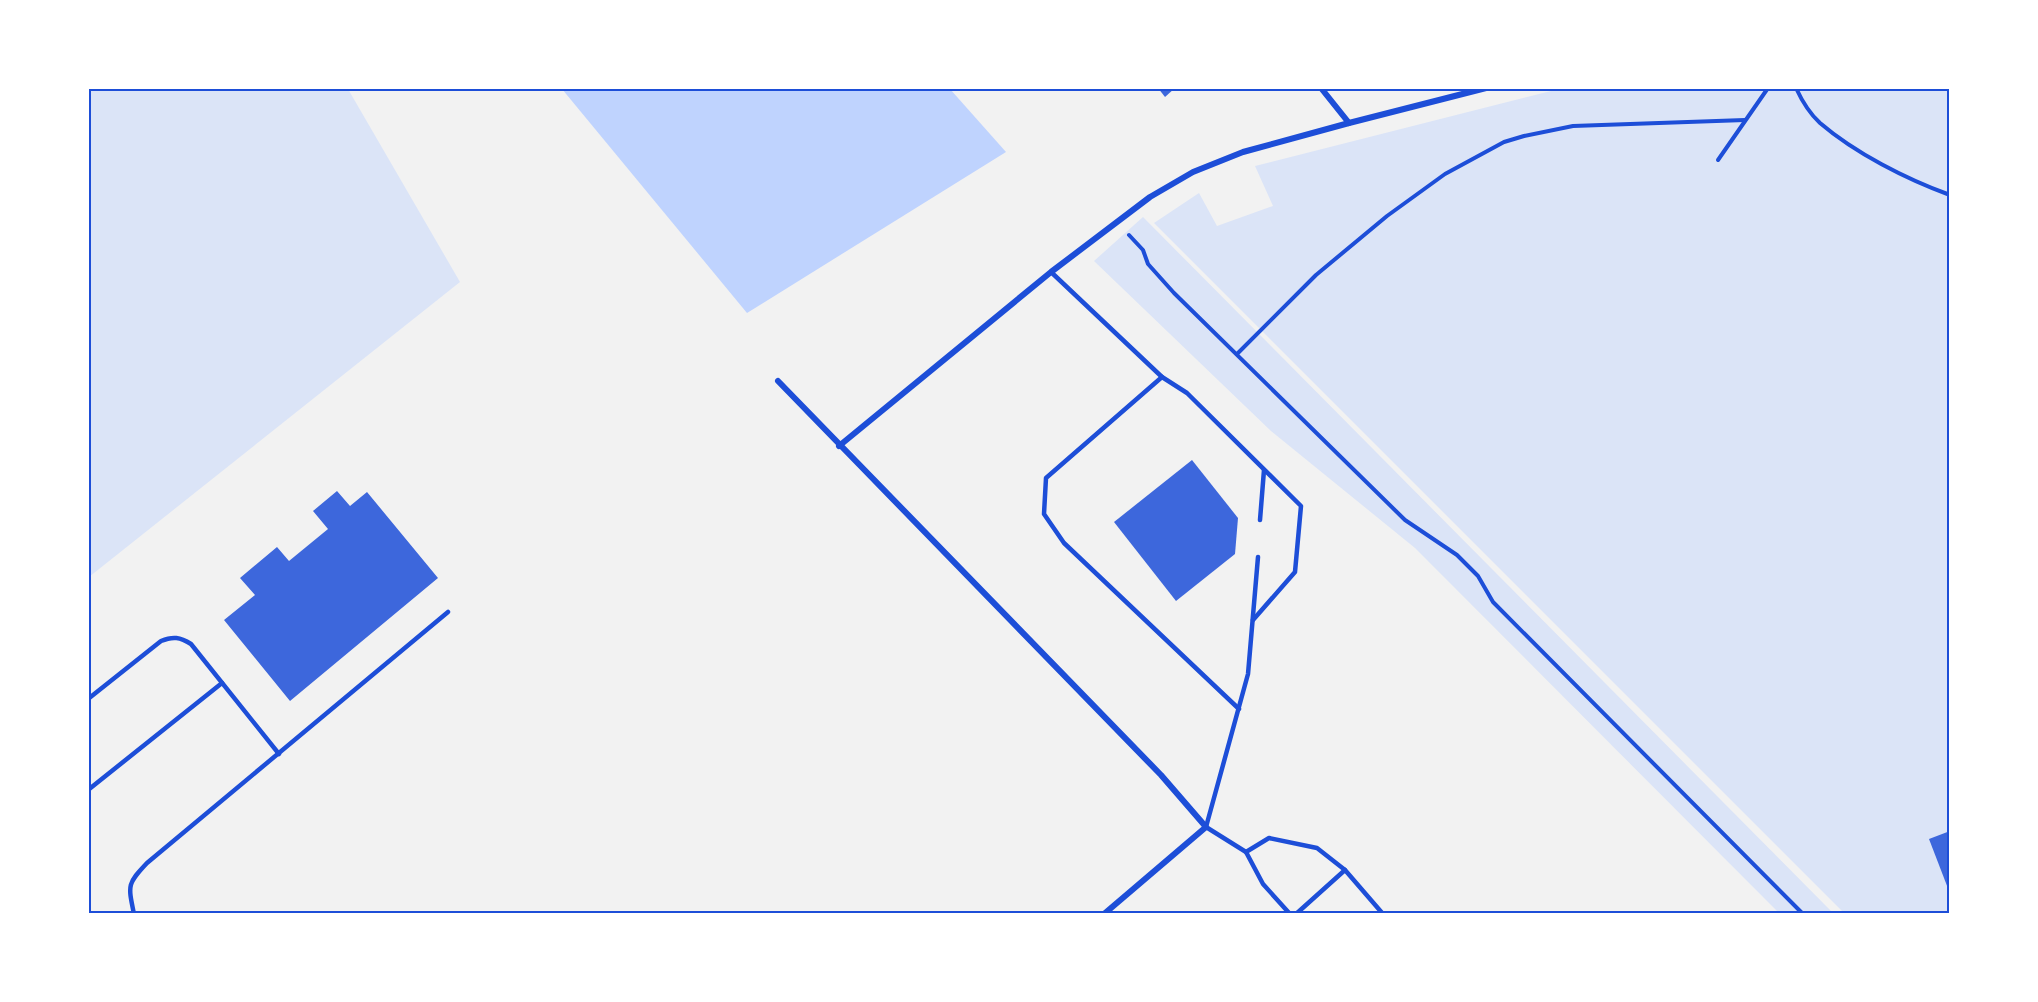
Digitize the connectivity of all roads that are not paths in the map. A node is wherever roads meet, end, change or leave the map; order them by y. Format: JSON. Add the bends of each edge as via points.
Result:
{"nodes":[{"id":1,"x":1321,"y":88,"type":"edge"},
{"id":2,"x":1486,"y":88,"type":"edge"},
{"id":3,"x":1349,"y":123,"type":"junction"},
{"id":4,"x":1052,"y":272,"type":"junction"},
{"id":5,"x":1162,"y":377,"type":"junction"},
{"id":6,"x":778,"y":381,"type":"dead end"},
{"id":7,"x":839,"y":446,"type":"junction"},
{"id":8,"x":1264,"y":470,"type":"junction"},
{"id":9,"x":1260,"y":520,"type":"dead end"},
{"id":10,"x":1258,"y":557,"type":"dead end"},
{"id":11,"x":448,"y":612,"type":"dead end"},
{"id":12,"x":1253,"y":620,"type":"junction"},
{"id":13,"x":222,"y":683,"type":"junction"},
{"id":14,"x":88,"y":699,"type":"edge"},
{"id":15,"x":1239,"y":709,"type":"junction"},
{"id":16,"x":279,"y":754,"type":"junction"},
{"id":17,"x":88,"y":790,"type":"edge"},
{"id":18,"x":1206,"y":827,"type":"junction"},
{"id":19,"x":1246,"y":852,"type":"junction"},
{"id":20,"x":1345,"y":870,"type":"junction"},
{"id":21,"x":88,"y":913,"type":"edge"},
{"id":22,"x":1105,"y":913,"type":"edge"},
{"id":23,"x":100,"y":914,"type":"edge"},
{"id":24,"x":134,"y":914,"type":"edge"},
{"id":25,"x":1290,"y":914,"type":"edge"},
{"id":26,"x":1296,"y":914,"type":"edge"},
{"id":27,"x":1383,"y":914,"type":"edge"}],
"edges":[{"from":1,"to":3,"type":"street"},
{"from":2,"to":3,"type":"street"},
{"from":3,"to":4,"type":"street","via":[[1243,152],[1194,172],[1150,197]]},
{"from":4,"to":5,"type":"lane"},
{"from":4,"to":7,"type":"street"},
{"from":5,"to":8,"type":"lane","via":[[1187,393]]},
{"from":5,"to":15,"type":"lane","via":[[1046,478],[1044,514],[1064,543]]},
{"from":6,"to":7,"type":"street"},
{"from":7,"to":18,"type":"street","via":[[1161,775]]},
{"from":8,"to":9,"type":"lane"},
{"from":8,"to":12,"type":"lane","via":[[1302,506],[1295,572]]},
{"from":10,"to":12,"type":"lane"},
{"from":11,"to":16,"type":"lane"},
{"from":12,"to":15,"type":"lane","via":[[1248,674]]},
{"from":13,"to":14,"type":"lane","via":[[191,644],[170,637]]},
{"from":13,"to":16,"type":"lane"},
{"from":13,"to":17,"type":"lane"},
{"from":15,"to":18,"type":"lane"},
{"from":16,"to":24,"type":"lane","via":[[133,878],[129,889]]},
{"from":18,"to":19,"type":"lane"},
{"from":18,"to":22,"type":"street"},
{"from":19,"to":20,"type":"lane","via":[[1269,838],[1317,848]]},
{"from":19,"to":25,"type":"lane","via":[[1263,884]]},
{"from":20,"to":26,"type":"lane"},
{"from":20,"to":27,"type":"lane"},
{"from":21,"to":23,"type":"lane"}]}
